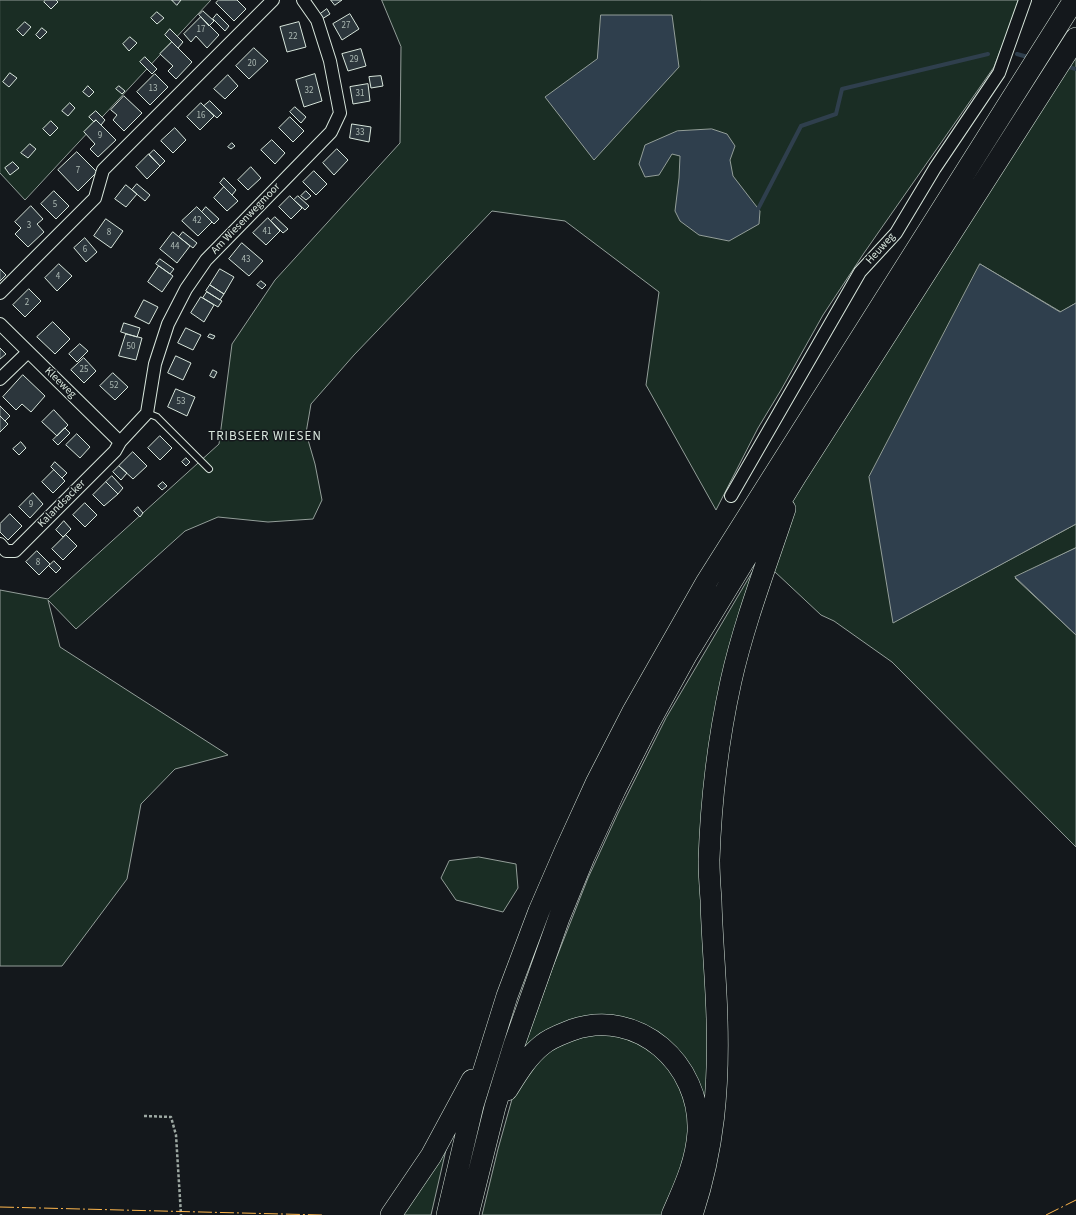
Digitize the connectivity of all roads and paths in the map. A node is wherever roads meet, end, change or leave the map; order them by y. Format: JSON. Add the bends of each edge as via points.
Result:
{"nodes":[{"id":1,"x":273,"y":0,"type":"edge"},
{"id":2,"x":303,"y":0,"type":"edge"},
{"id":3,"x":1025,"y":0,"type":"edge"},
{"id":4,"x":1074,"y":0,"type":"edge"},
{"id":5,"x":1076,"y":38,"type":"edge"},
{"id":6,"x":0,"y":293,"type":"edge"},
{"id":7,"x":0,"y":324,"type":"edge"},
{"id":8,"x":28,"y":352,"type":"junction"},
{"id":9,"x":0,"y":379,"type":"edge"},
{"id":10,"x":147,"y":413,"type":"junction"},
{"id":11,"x":120,"y":442,"type":"junction"},
{"id":12,"x":210,"y":469,"type":"dead end"},
{"id":13,"x":796,"y":476,"type":"junction"},
{"id":14,"x":731,"y":496,"type":"dead end"},
{"id":15,"x":0,"y":544,"type":"edge"},
{"id":16,"x":494,"y":1039,"type":"junction"},
{"id":17,"x":495,"y":1107,"type":"junction"},
{"id":18,"x":144,"y":1116,"type":"dead end"},
{"id":19,"x":181,"y":1215,"type":"edge"},
{"id":20,"x":391,"y":1215,"type":"edge"},
{"id":21,"x":447,"y":1215,"type":"edge"},
{"id":22,"x":468,"y":1215,"type":"edge"},
{"id":23,"x":672,"y":1215,"type":"edge"},
{"id":24,"x":692,"y":1215,"type":"edge"}],
"edges":[{"from":1,"to":6,"type":"street","via":[[104,170],[95,198]]},
{"from":2,"to":10,"type":"street","name":"Am Wiesenwegmoor","via":[[317,20],[330,61],[340,113],[331,132],[206,260],[186,289],[168,324],[155,364]]},
{"from":3,"to":14,"type":"street","name":"Heuweg","via":[[999,73],[935,168],[896,233],[860,272]]},
{"from":4,"to":16,"type":"highway","via":[[707,581],[632,713],[590,797],[539,911]]},
{"from":5,"to":13,"type":"highway"},
{"from":7,"to":8,"type":"street","name":"Kleeweg"},
{"from":8,"to":9,"type":"street"},
{"from":8,"to":11,"type":"street","name":"Kleeweg"},
{"from":10,"to":11,"type":"street"},
{"from":10,"to":12,"type":"lane","via":[[157,417]]},
{"from":11,"to":15,"type":"street","name":"Kalandsacker","via":[[115,451],[15,551],[6,551]]},
{"from":13,"to":17,"type":"highway","via":[[687,654],[615,790],[559,918],[528,1002]]},
{"from":13,"to":24,"type":"highway","via":[[742,641],[719,741],[709,863],[717,1019],[717,1088],[708,1159]]},
{"from":16,"to":20,"type":"highway","via":[[431,1156]]},
{"from":16,"to":21,"type":"highway","via":[[473,1105]]},
{"from":17,"to":22,"type":"highway"},
{"from":17,"to":23,"type":"highway","via":[[528,1059],[542,1044],[560,1035],[579,1028],[600,1025],[621,1027],[644,1035],[660,1045],[675,1060],[686,1077],[694,1100],[698,1131],[693,1165]]},
{"from":18,"to":19,"type":"path","via":[[171,1117],[176,1135]]}]}
